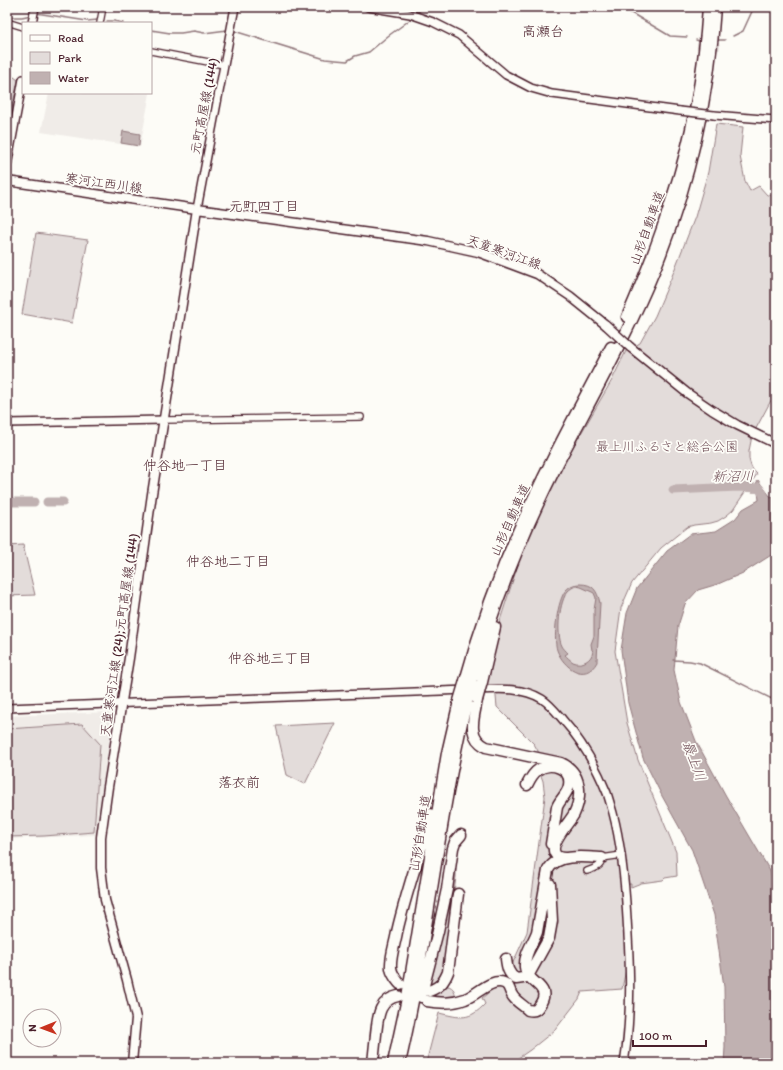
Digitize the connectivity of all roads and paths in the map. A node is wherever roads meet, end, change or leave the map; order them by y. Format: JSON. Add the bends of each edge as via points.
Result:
{"nodes":[{"id":1,"x":103,"y":7,"type":"edge"},
{"id":2,"x":235,"y":7,"type":"edge"},
{"id":3,"x":368,"y":7,"type":"edge"},
{"id":4,"x":708,"y":7,"type":"edge"},
{"id":5,"x":715,"y":7,"type":"edge"},
{"id":6,"x":35,"y":9,"type":"edge"},
{"id":7,"x":7,"y":22,"type":"edge"},
{"id":8,"x":32,"y":22,"type":"edge"},
{"id":9,"x":100,"y":22,"type":"edge"},
{"id":10,"x":22,"y":27,"type":"edge"},
{"id":11,"x":152,"y":51,"type":"edge"},
{"id":12,"x":224,"y":65,"type":"junction"},
{"id":13,"x":22,"y":84,"type":"edge"},
{"id":14,"x":776,"y":120,"type":"edge"},
{"id":15,"x":7,"y":166,"type":"edge"},
{"id":16,"x":7,"y":181,"type":"edge"},
{"id":17,"x":197,"y":209,"type":"junction"},
{"id":18,"x":361,"y":417,"type":"dead end"},
{"id":19,"x":164,"y":420,"type":"junction"},
{"id":20,"x":7,"y":423,"type":"edge"},
{"id":21,"x":776,"y":444,"type":"edge"},
{"id":22,"x":542,"y":488,"type":"junction"},
{"id":23,"x":536,"y":500,"type":"junction"},
{"id":24,"x":473,"y":682,"type":"junction"},
{"id":25,"x":468,"y":700,"type":"junction"},
{"id":26,"x":122,"y":703,"type":"junction"},
{"id":27,"x":7,"y":708,"type":"edge"},
{"id":28,"x":527,"y":785,"type":"dead end"},
{"id":29,"x":461,"y":835,"type":"dead end"},
{"id":30,"x":622,"y":856,"type":"junction"},
{"id":31,"x":568,"y":858,"type":"junction"},
{"id":32,"x":602,"y":858,"type":"junction"},
{"id":33,"x":554,"y":862,"type":"junction"},
{"id":34,"x":578,"y":862,"type":"junction"},
{"id":35,"x":587,"y":871,"type":"dead end"},
{"id":36,"x":458,"y":894,"type":"dead end"},
{"id":37,"x":506,"y":959,"type":"dead end"},
{"id":38,"x":528,"y":976,"type":"junction"},
{"id":39,"x":400,"y":984,"type":"dead end"},
{"id":40,"x":398,"y":996,"type":"dead end"},
{"id":41,"x":132,"y":1063,"type":"edge"},
{"id":42,"x":373,"y":1063,"type":"edge"},
{"id":43,"x":393,"y":1063,"type":"edge"},
{"id":44,"x":400,"y":1063,"type":"edge"},
{"id":45,"x":404,"y":1063,"type":"edge"},
{"id":46,"x":624,"y":1063,"type":"edge"}],
"edges":[{"from":1,"to":9,"type":"street"},
{"from":2,"to":12,"type":"street","name":"元町高屋線 (144)"},
{"from":3,"to":14,"type":"street","bridge":true,"via":[[410,14],[433,22],[468,42],[506,75],[531,88],[552,94],[714,115]]},
{"from":4,"to":22,"type":"highway","name":"山形自動車道","via":[[696,104],[662,231],[622,327]]},
{"from":5,"to":22,"type":"highway","name":"山形自動車道","via":[[711,52],[695,144],[669,232],[627,331]]},
{"from":6,"to":8,"type":"street"},
{"from":7,"to":10,"type":"street"},
{"from":11,"to":12,"type":"street"},
{"from":12,"to":17,"type":"street","name":"元町高屋線 (144)"},
{"from":13,"to":15,"type":"street"},
{"from":16,"to":17,"type":"main road","name":"寒河江西川線"},
{"from":17,"to":19,"type":"main road","name":"天童寒河江線 (24);元町高屋線 (144)"},
{"from":17,"to":21,"type":"main road","name":"天童寒河江線","bridge":true,"via":[[428,241],[478,252],[536,274],[570,296],[687,393],[737,425]]},
{"from":18,"to":19,"type":"street"},
{"from":19,"to":20,"type":"street"},
{"from":19,"to":26,"type":"main road","name":"天童寒河江線 (24);元町高屋線 (144)"},
{"from":22,"to":23,"type":"highway","name":"山形自動車道"},
{"from":23,"to":24,"type":"highway","name":"山形自動車道","via":[[494,611]]},
{"from":23,"to":24,"type":"highway","name":"山形自動車道","via":[[501,572],[487,608],[472,656]]},
{"from":24,"to":25,"type":"highway","name":"山形自動車道","bridge":true},
{"from":25,"to":31,"type":"highway","via":[[475,737],[481,744],[561,763],[575,774],[578,802],[555,847],[556,855]]},
{"from":25,"to":39,"type":"highway","via":[[450,726],[428,826],[408,889],[391,962],[392,972]]},
{"from":25,"to":43,"type":"highway","name":"山形自動車道","via":[[446,760],[406,1003]]},
{"from":25,"to":44,"type":"highway","name":"山形自動車道","via":[[451,775],[416,992]]},
{"from":26,"to":27,"type":"street"},
{"from":26,"to":30,"type":"street","via":[[443,691],[524,691],[543,699],[583,746],[607,794]]},
{"from":26,"to":41,"type":"main road","name":"天童寒河江線 (24);元町高屋線 (144)","via":[[101,837],[101,868],[105,900],[136,1018]]},
{"from":28,"to":33,"type":"highway","via":[[537,770],[552,765],[562,768],[570,780],[568,790],[557,807],[550,851]]},
{"from":29,"to":45,"type":"highway","via":[[453,848],[438,931]]},
{"from":30,"to":32,"type":"street"},
{"from":30,"to":46,"type":"street","via":[[630,968]]},
{"from":31,"to":32,"type":"highway"},
{"from":31,"to":33,"type":"highway"},
{"from":32,"to":34,"type":"highway"},
{"from":32,"to":35,"type":"street","via":[[597,868]]},
{"from":33,"to":34,"type":"highway"},
{"from":33,"to":38,"type":"highway","via":[[548,870],[538,932],[527,953],[525,968]]},
{"from":34,"to":38,"type":"highway","via":[[553,872],[550,882],[551,932],[547,944]]},
{"from":36,"to":38,"type":"highway","via":[[448,972],[440,986],[428,996],[442,1003],[460,1001],[490,983],[499,982],[506,984],[512,996],[528,1010],[535,1010],[544,1000],[544,996],[541,989]]},
{"from":37,"to":38,"type":"highway","via":[[513,977],[520,979]]},
{"from":40,"to":42,"type":"highway","via":[[385,1002],[380,1011]]}]}
